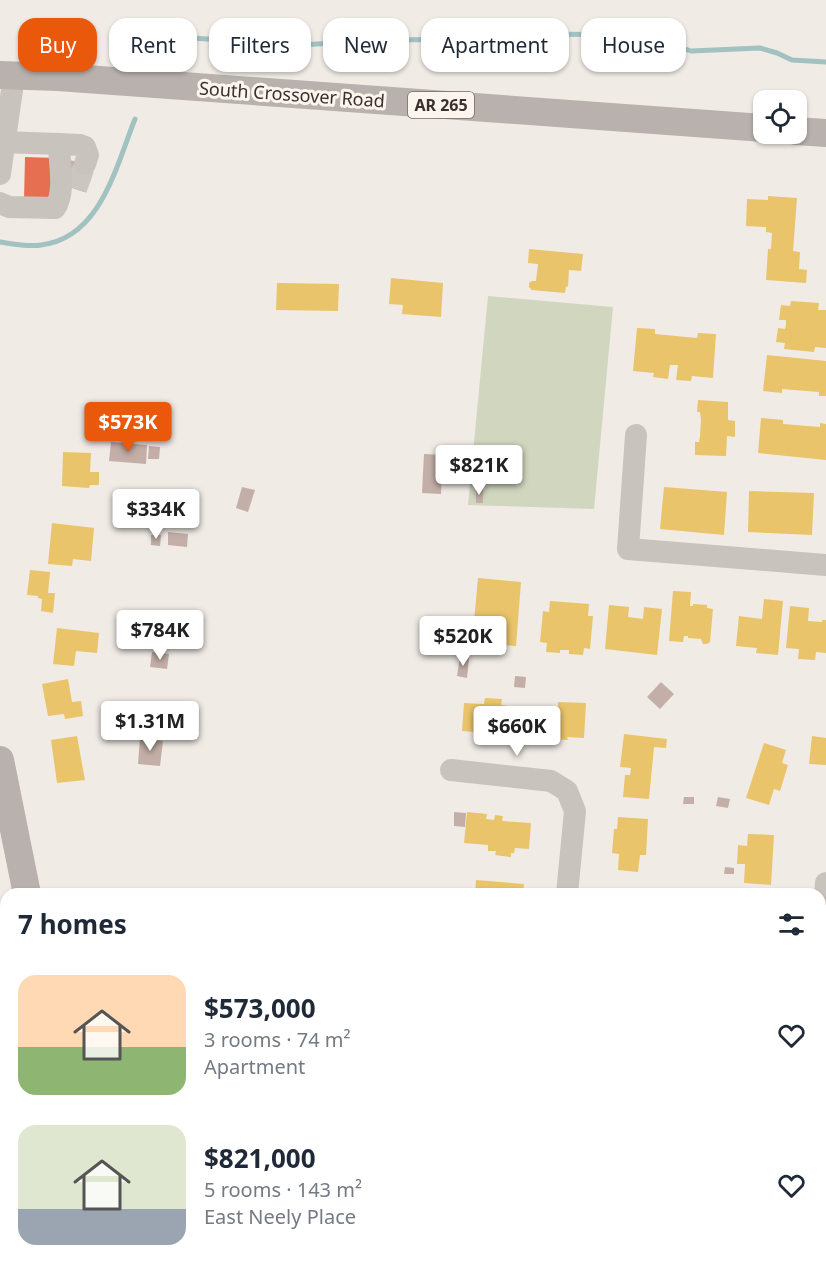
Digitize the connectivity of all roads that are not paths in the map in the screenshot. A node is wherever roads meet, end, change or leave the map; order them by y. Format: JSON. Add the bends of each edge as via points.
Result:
{"nodes":[{"id":1,"x":5,"y":71,"type":"edge"},
{"id":2,"x":753,"y":128,"type":"edge"},
{"id":3,"x":807,"y":132,"type":"edge"},
{"id":4,"x":826,"y":133,"type":"edge"},
{"id":5,"x":2,"y":142,"type":"edge"},
{"id":6,"x":59,"y":144,"type":"junction"},
{"id":7,"x":85,"y":164,"type":"dead end"},
{"id":8,"x":0,"y":173,"type":"edge"},
{"id":9,"x":0,"y":203,"type":"edge"},
{"id":10,"x":636,"y":435,"type":"dead end"},
{"id":11,"x":826,"y":566,"type":"edge"},
{"id":12,"x":0,"y":760,"type":"edge"},
{"id":13,"x":451,"y":771,"type":"dead end"},
{"id":14,"x":26,"y":888,"type":"edge"},
{"id":15,"x":568,"y":888,"type":"edge"}],
"edges":[{"from":1,"to":2,"type":"main road","name":"South Crossover Road","number":"AR 265"},
{"from":1,"to":5,"type":"street"},
{"from":3,"to":4,"type":"main road"},
{"from":5,"to":6,"type":"street"},
{"from":5,"to":8,"type":"street"},
{"from":6,"to":7,"type":"street","via":[[85,147]]},
{"from":6,"to":9,"type":"street","via":[[68,195],[55,208],[9,207]]},
{"from":10,"to":11,"type":"street","via":[[628,549]]},
{"from":12,"to":14,"type":"main road"},
{"from":13,"to":15,"type":"street","via":[[551,781],[567,791],[574,812]]}]}
